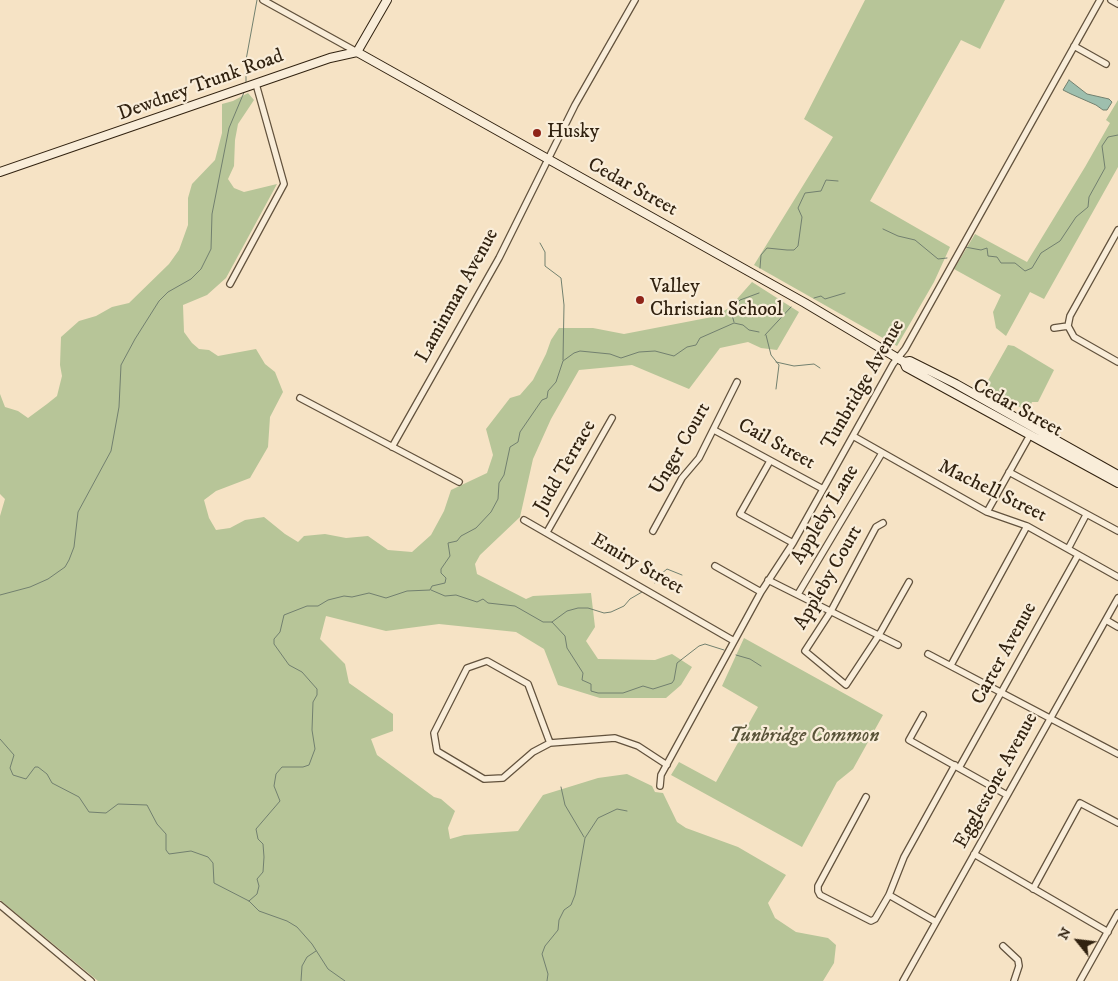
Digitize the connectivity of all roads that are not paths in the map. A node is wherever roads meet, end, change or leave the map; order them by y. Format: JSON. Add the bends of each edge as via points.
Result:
{"nodes":[{"id":1,"x":263,"y":0,"type":"edge"},
{"id":2,"x":386,"y":0,"type":"edge"},
{"id":3,"x":635,"y":0,"type":"edge"},
{"id":4,"x":1100,"y":0,"type":"edge"},
{"id":5,"x":1112,"y":0,"type":"edge"},
{"id":6,"x":1118,"y":4,"type":"edge"},
{"id":7,"x":1074,"y":46,"type":"junction"},
{"id":8,"x":357,"y":52,"type":"junction"},
{"id":9,"x":1106,"y":64,"type":"dead end"},
{"id":10,"x":256,"y":84,"type":"junction"},
{"id":11,"x":548,"y":160,"type":"junction"},
{"id":12,"x":0,"y":172,"type":"edge"},
{"id":13,"x":1118,"y":230,"type":"edge"},
{"id":14,"x":230,"y":284,"type":"dead end"},
{"id":15,"x":1068,"y":326,"type":"junction"},
{"id":16,"x":1054,"y":328,"type":"dead end"},
{"id":17,"x":1118,"y":352,"type":"edge"},
{"id":18,"x":901,"y":360,"type":"junction"},
{"id":19,"x":1116,"y":360,"type":"edge"},
{"id":20,"x":737,"y":382,"type":"dead end"},
{"id":21,"x":300,"y":398,"type":"dead end"},
{"id":22,"x":612,"y":418,"type":"dead end"},
{"id":23,"x":714,"y":430,"type":"junction"},
{"id":24,"x":1030,"y":435,"type":"junction"},
{"id":25,"x":853,"y":436,"type":"junction"},
{"id":26,"x":392,"y":447,"type":"junction"},
{"id":27,"x":882,"y":453,"type":"junction"},
{"id":28,"x":770,"y":461,"type":"junction"},
{"id":29,"x":1009,"y":472,"type":"junction"},
{"id":30,"x":1118,"y":475,"type":"edge"},
{"id":31,"x":459,"y":482,"type":"dead end"},
{"id":32,"x":1118,"y":483,"type":"edge"},
{"id":33,"x":823,"y":489,"type":"junction"},
{"id":34,"x":987,"y":512,"type":"junction"},
{"id":35,"x":1086,"y":515,"type":"junction"},
{"id":36,"x":524,"y":520,"type":"dead end"},
{"id":37,"x":883,"y":523,"type":"dead end"},
{"id":38,"x":1027,"y":526,"type":"junction"},
{"id":39,"x":653,"y":531,"type":"dead end"},
{"id":40,"x":1118,"y":531,"type":"edge"},
{"id":41,"x":547,"y":532,"type":"junction"},
{"id":42,"x":793,"y":543,"type":"junction"},
{"id":43,"x":1068,"y":549,"type":"junction"},
{"id":44,"x":1078,"y":555,"type":"junction"},
{"id":45,"x":715,"y":566,"type":"dead end"},
{"id":46,"x":1118,"y":577,"type":"edge"},
{"id":47,"x":768,"y":580,"type":"junction"},
{"id":48,"x":909,"y":582,"type":"dead end"},
{"id":49,"x":761,"y":592,"type":"junction"},
{"id":50,"x":798,"y":594,"type":"junction"},
{"id":51,"x":1118,"y":598,"type":"edge"},
{"id":52,"x":831,"y":611,"type":"junction"},
{"id":53,"x":1106,"y":620,"type":"junction"},
{"id":54,"x":1118,"y":627,"type":"edge"},
{"id":55,"x":879,"y":635,"type":"junction"},
{"id":56,"x":734,"y":640,"type":"junction"},
{"id":57,"x":898,"y":645,"type":"dead end"},
{"id":58,"x":928,"y":654,"type":"dead end"},
{"id":59,"x":951,"y":665,"type":"junction"},
{"id":60,"x":1002,"y":692,"type":"junction"},
{"id":61,"x":923,"y":715,"type":"dead end"},
{"id":62,"x":1051,"y":717,"type":"junction"},
{"id":63,"x":550,"y":743,"type":"junction"},
{"id":64,"x":1118,"y":754,"type":"edge"},
{"id":65,"x":667,"y":765,"type":"junction"},
{"id":66,"x":957,"y":767,"type":"junction"},
{"id":67,"x":660,"y":786,"type":"dead end"},
{"id":68,"x":1008,"y":795,"type":"junction"},
{"id":69,"x":866,"y":796,"type":"dead end"},
{"id":70,"x":1118,"y":824,"type":"edge"},
{"id":71,"x":974,"y":854,"type":"junction"},
{"id":72,"x":1033,"y":889,"type":"junction"},
{"id":73,"x":889,"y":895,"type":"junction"},
{"id":74,"x":0,"y":905,"type":"edge"},
{"id":75,"x":1118,"y":913,"type":"edge"},
{"id":76,"x":936,"y":922,"type":"junction"},
{"id":77,"x":1108,"y":932,"type":"junction"},
{"id":78,"x":1003,"y":946,"type":"dead end"},
{"id":79,"x":91,"y":981,"type":"edge"},
{"id":80,"x":903,"y":981,"type":"edge"},
{"id":81,"x":1014,"y":981,"type":"edge"},
{"id":82,"x":1080,"y":981,"type":"edge"}],
"edges":[{"from":1,"to":8,"type":"street","name":"Cedar Street"},
{"from":2,"to":8,"type":"main road"},
{"from":3,"to":11,"type":"street","name":"Laminman Avenue","via":[[575,105]]},
{"from":4,"to":7,"type":"street","name":"Tunbridge Avenue"},
{"from":5,"to":6,"type":"street"},
{"from":7,"to":9,"type":"street"},
{"from":7,"to":18,"type":"street","name":"Tunbridge Avenue"},
{"from":8,"to":10,"type":"main road","name":"Dewdney Trunk Road"},
{"from":8,"to":11,"type":"main road","name":"Cedar Street"},
{"from":10,"to":12,"type":"main road","name":"Dewdney Trunk Road"},
{"from":10,"to":14,"type":"street","via":[[284,184]]},
{"from":11,"to":18,"type":"main road","name":"Cedar Street"},
{"from":11,"to":26,"type":"street","name":"Laminman Avenue","via":[[499,258]]},
{"from":13,"to":15,"type":"street","via":[[1070,316]]},
{"from":15,"to":16,"type":"street"},
{"from":15,"to":19,"type":"street","via":[[1074,337]]},
{"from":17,"to":19,"type":"street"},
{"from":18,"to":24,"type":"main road","name":"Cedar Street","via":[[906,367]]},
{"from":18,"to":25,"type":"street","name":"Tunbridge Avenue","via":[[893,364]]},
{"from":18,"to":30,"type":"main road","name":"Cedar Street","via":[[910,361],[956,384]]},
{"from":20,"to":23,"type":"street","name":"Unger Court","via":[[715,422]]},
{"from":21,"to":26,"type":"street"},
{"from":22,"to":41,"type":"street","name":"Judd Terrace"},
{"from":23,"to":28,"type":"street","name":"Cail Street"},
{"from":23,"to":39,"type":"street","name":"Unger Court","via":[[699,458],[682,478]]},
{"from":24,"to":29,"type":"street"},
{"from":24,"to":32,"type":"main road","name":"Cedar Street"},
{"from":25,"to":27,"type":"street","name":"Machell Street"},
{"from":25,"to":33,"type":"street","name":"Tunbridge Avenue"},
{"from":26,"to":31,"type":"street"},
{"from":27,"to":34,"type":"street","name":"Machell Street"},
{"from":27,"to":50,"type":"street","name":"Appleby Lane"},
{"from":28,"to":33,"type":"street","name":"Cail Street"},
{"from":28,"to":42,"type":"street","via":[[740,514]]},
{"from":29,"to":34,"type":"street"},
{"from":29,"to":35,"type":"street"},
{"from":33,"to":42,"type":"street","name":"Tunbridge Avenue"},
{"from":34,"to":38,"type":"street","name":"Machell Street"},
{"from":35,"to":40,"type":"street"},
{"from":35,"to":43,"type":"street"},
{"from":36,"to":41,"type":"street","name":"Emiry Street"},
{"from":37,"to":52,"type":"street","name":"Appleby Court","via":[[876,527]]},
{"from":38,"to":43,"type":"street","name":"Machell Street"},
{"from":38,"to":59,"type":"street"},
{"from":41,"to":56,"type":"street","name":"Emiry Street"},
{"from":42,"to":47,"type":"street","name":"Tunbridge Avenue"},
{"from":43,"to":44,"type":"street","name":"Machell Street"},
{"from":44,"to":46,"type":"street","name":"Machell Street"},
{"from":44,"to":60,"type":"street","name":"Carter Avenue"},
{"from":45,"to":49,"type":"street"},
{"from":47,"to":49,"type":"street","name":"Tunbridge Avenue"},
{"from":47,"to":50,"type":"street"},
{"from":48,"to":55,"type":"street"},
{"from":49,"to":56,"type":"street","name":"Tunbridge Avenue"},
{"from":50,"to":52,"type":"street"},
{"from":51,"to":53,"type":"street","name":"Egglestone Avenue"},
{"from":52,"to":55,"type":"street"},
{"from":52,"to":55,"type":"street","name":"Appleby Court","via":[[805,651],[846,684]]},
{"from":53,"to":54,"type":"street"},
{"from":53,"to":62,"type":"street","name":"Egglestone Avenue"},
{"from":55,"to":57,"type":"street"},
{"from":56,"to":65,"type":"street","name":"Tunbridge Avenue"},
{"from":58,"to":59,"type":"street"},
{"from":59,"to":60,"type":"street"},
{"from":60,"to":62,"type":"street"},
{"from":60,"to":66,"type":"street","name":"Carter Avenue"},
{"from":61,"to":66,"type":"street","via":[[909,740]]},
{"from":62,"to":64,"type":"street"},
{"from":62,"to":68,"type":"street","name":"Egglestone Avenue"},
{"from":63,"to":63,"type":"street","via":[[528,684],[487,661],[467,668],[434,733],[438,751],[484,779],[503,778],[533,752]]},
{"from":63,"to":65,"type":"street","via":[[615,738],[638,746]]},
{"from":65,"to":67,"type":"street","name":"Tunbridge Avenue","via":[[661,775]]},
{"from":66,"to":68,"type":"street"},
{"from":66,"to":73,"type":"street","name":"Carter Avenue","via":[[904,857]]},
{"from":68,"to":71,"type":"street","name":"Egglestone Avenue"},
{"from":69,"to":73,"type":"street","name":"Carter Avenue","via":[[818,886],[818,892],[866,921],[875,919]]},
{"from":70,"to":72,"type":"street","via":[[1080,803]]},
{"from":71,"to":72,"type":"street"},
{"from":71,"to":76,"type":"street","name":"Egglestone Avenue"},
{"from":72,"to":77,"type":"street"},
{"from":73,"to":76,"type":"street"},
{"from":74,"to":79,"type":"street"},
{"from":75,"to":77,"type":"street"},
{"from":76,"to":80,"type":"street","name":"Egglestone Avenue"},
{"from":77,"to":82,"type":"street"},
{"from":78,"to":81,"type":"street","via":[[1018,960]]}]}
